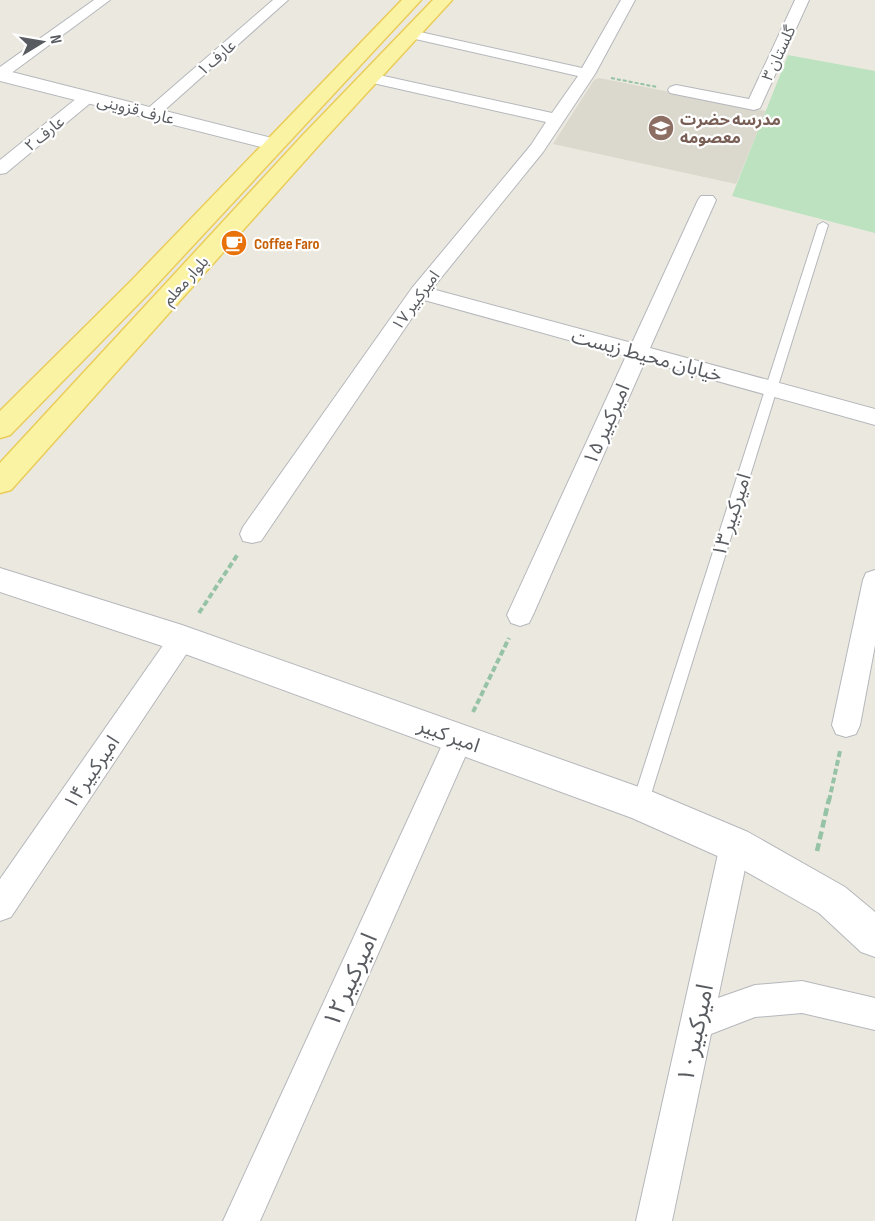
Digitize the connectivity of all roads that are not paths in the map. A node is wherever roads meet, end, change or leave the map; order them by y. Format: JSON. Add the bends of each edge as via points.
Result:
{"nodes":[{"id":1,"x":103,"y":0,"type":"edge"},
{"id":2,"x":281,"y":0,"type":"edge"},
{"id":3,"x":412,"y":0,"type":"edge"},
{"id":4,"x":443,"y":0,"type":"edge"},
{"id":5,"x":628,"y":0,"type":"edge"},
{"id":6,"x":802,"y":0,"type":"edge"},
{"id":7,"x":411,"y":34,"type":"junction"},
{"id":8,"x":0,"y":74,"type":"edge"},
{"id":9,"x":587,"y":74,"type":"junction"},
{"id":10,"x":370,"y":78,"type":"junction"},
{"id":11,"x":676,"y":90,"type":"road end"},
{"id":12,"x":88,"y":97,"type":"junction"},
{"id":13,"x":152,"y":113,"type":"junction"},
{"id":14,"x":555,"y":119,"type":"junction"},
{"id":15,"x":273,"y":144,"type":"junction"},
{"id":16,"x":0,"y":169,"type":"edge"},
{"id":17,"x":706,"y":200,"type":"dead end"},
{"id":18,"x":823,"y":225,"type":"dead end"},
{"id":19,"x":419,"y":292,"type":"junction"},
{"id":20,"x":638,"y":352,"type":"junction"},
{"id":21,"x":771,"y":389,"type":"junction"},
{"id":22,"x":875,"y":417,"type":"edge"},
{"id":23,"x":0,"y":428,"type":"edge"},
{"id":24,"x":0,"y":482,"type":"edge"},
{"id":25,"x":252,"y":534,"type":"road end"},
{"id":26,"x":0,"y":580,"type":"edge"},
{"id":27,"x":875,"y":580,"type":"edge"},
{"id":28,"x":520,"y":615,"type":"road end"},
{"id":29,"x":182,"y":639,"type":"junction"},
{"id":30,"x":846,"y":725,"type":"road end"},
{"id":31,"x":459,"y":739,"type":"junction"},
{"id":32,"x":640,"y":804,"type":"junction"},
{"id":33,"x":735,"y":845,"type":"junction"},
{"id":34,"x":0,"y":906,"type":"edge"},
{"id":35,"x":875,"y":938,"type":"edge"},
{"id":36,"x":875,"y":1014,"type":"edge"},
{"id":37,"x":697,"y":1023,"type":"junction"},
{"id":38,"x":241,"y":1221,"type":"edge"},
{"id":39,"x":654,"y":1221,"type":"edge"}],
"edges":[{"from":1,"to":8,"type":"street"},
{"from":2,"to":13,"type":"street","name":"عارف ۱"},
{"from":3,"to":15,"type":"main road","name":"بلوار معلم"},
{"from":4,"to":7,"type":"main road","name":"بلوار معلم"},
{"from":5,"to":9,"type":"street","name":"امیرکبیر ۱۷"},
{"from":6,"to":11,"type":"street","name":"گلستان ۳","via":[[754,105]]},
{"from":7,"to":9,"type":"street"},
{"from":7,"to":10,"type":"main road","name":"بلوار معلم"},
{"from":8,"to":12,"type":"street","name":"عارف قزوینی"},
{"from":9,"to":14,"type":"street","name":"امیرکبیر ۱۷"},
{"from":10,"to":14,"type":"street"},
{"from":10,"to":24,"type":"main road","name":"بلوار معلم"},
{"from":12,"to":13,"type":"street","name":"عارف قزوینی"},
{"from":12,"to":16,"type":"street","name":"عارف ۲"},
{"from":13,"to":15,"type":"street","name":"عارف قزوینی"},
{"from":14,"to":19,"type":"street","name":"امیرکبیر ۱۷","via":[[537,148]]},
{"from":15,"to":23,"type":"main road","name":"بلوار معلم","via":[[139,288]]},
{"from":17,"to":20,"type":"street","name":"امیرکبیر ۱۵"},
{"from":18,"to":21,"type":"lane","name":"امیرکبیر ۱۳"},
{"from":19,"to":20,"type":"street","name":"خیابان محیط زیست"},
{"from":19,"to":25,"type":"street","name":"امیرکبیر ۱۷"},
{"from":20,"to":21,"type":"street","name":"خیابان محیط زیست"},
{"from":20,"to":28,"type":"street","name":"امیرکبیر ۱۵"},
{"from":21,"to":22,"type":"street","name":"خیابان محیط زیست"},
{"from":21,"to":32,"type":"lane","name":"امیرکبیر ۱۳"},
{"from":26,"to":29,"type":"street","name":"امیر کبیر"},
{"from":27,"to":30,"type":"street"},
{"from":29,"to":31,"type":"street","name":"امیر کبیر"},
{"from":29,"to":34,"type":"street","name":"امیرکبیر۱۴"},
{"from":31,"to":32,"type":"street","name":"امیر کبیر"},
{"from":31,"to":38,"type":"street","name":"امیرکبیر۱۲"},
{"from":32,"to":33,"type":"street","name":"امیر کبیر"},
{"from":33,"to":35,"type":"street","name":"امیر کبیر","via":[[832,900]]},
{"from":33,"to":37,"type":"street","name":"امیرکبیر۱۰"},
{"from":36,"to":37,"type":"street","via":[[802,997],[755,1001]]},
{"from":37,"to":39,"type":"street","name":"امیرکبیر۱۰"}]}
